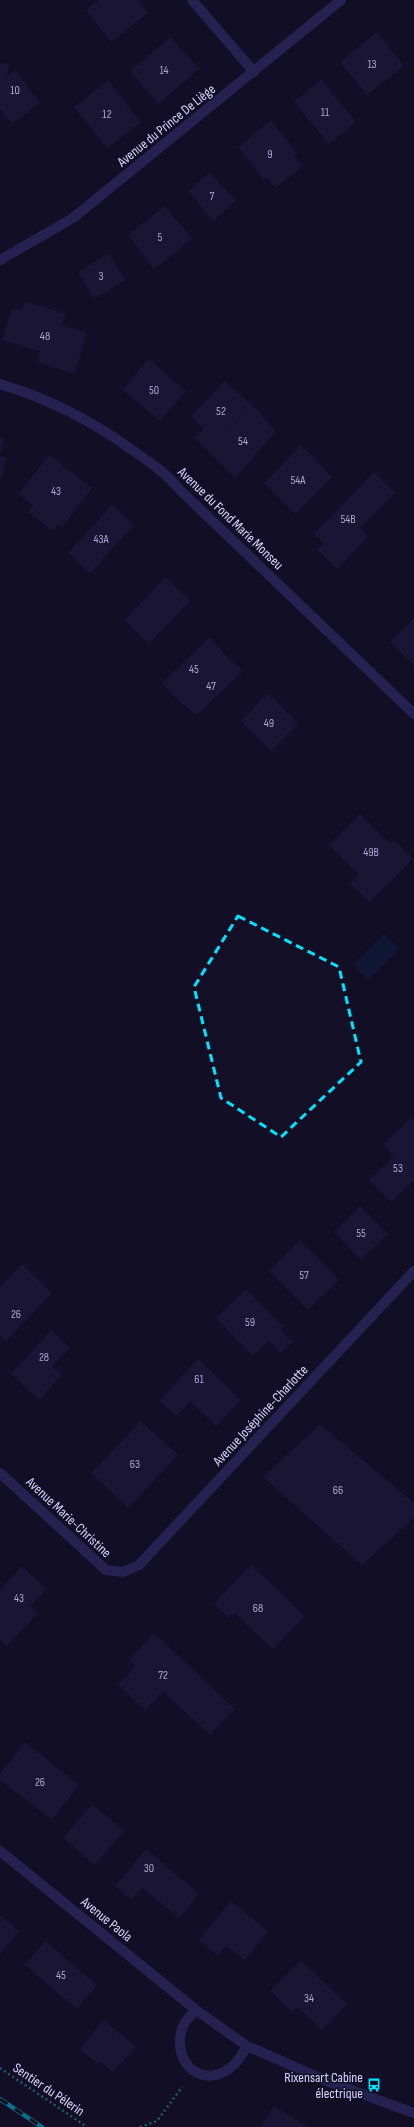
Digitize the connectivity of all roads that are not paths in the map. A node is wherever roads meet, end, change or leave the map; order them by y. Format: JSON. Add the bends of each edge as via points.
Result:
{"nodes":[{"id":1,"x":192,"y":0,"type":"edge"},
{"id":2,"x":341,"y":0,"type":"edge"},
{"id":3,"x":254,"y":72,"type":"junction"},
{"id":4,"x":0,"y":260,"type":"edge"},
{"id":5,"x":0,"y":384,"type":"edge"},
{"id":6,"x":414,"y":714,"type":"edge"},
{"id":7,"x":414,"y":1271,"type":"edge"},
{"id":8,"x":0,"y":1472,"type":"edge"},
{"id":9,"x":123,"y":1572,"type":"joint"},
{"id":10,"x":0,"y":1851,"type":"edge"},
{"id":11,"x":196,"y":2010,"type":"junction"},
{"id":12,"x":246,"y":2046,"type":"junction"},
{"id":13,"x":414,"y":2113,"type":"edge"}],
"edges":[{"from":1,"to":3,"type":"street"},
{"from":2,"to":3,"type":"street","name":"Avenue du Prince De Liège"},
{"from":3,"to":4,"type":"street","name":"Avenue du Prince De Liège","via":[[73,218]]},
{"from":5,"to":6,"type":"street","name":"Avenue du Fond Marie Monseu","via":[[61,406],[108,432],[168,475],[179,489]]},
{"from":7,"to":9,"type":"street","name":"Avenue Joséphine-Charlotte","via":[[139,1565]]},
{"from":8,"to":9,"type":"street","name":"Avenue Marie-Christine","via":[[106,1570]]},
{"from":10,"to":11,"type":"street","name":"Avenue Paola"},
{"from":11,"to":12,"type":"street","name":"Avenue Paola"},
{"from":11,"to":12,"type":"street","via":[[183,2025],[180,2036],[180,2050],[185,2063],[193,2072],[214,2076],[228,2070],[236,2063]]},
{"from":12,"to":13,"type":"street","name":"Avenue Paola","via":[[330,2082]]}]}
